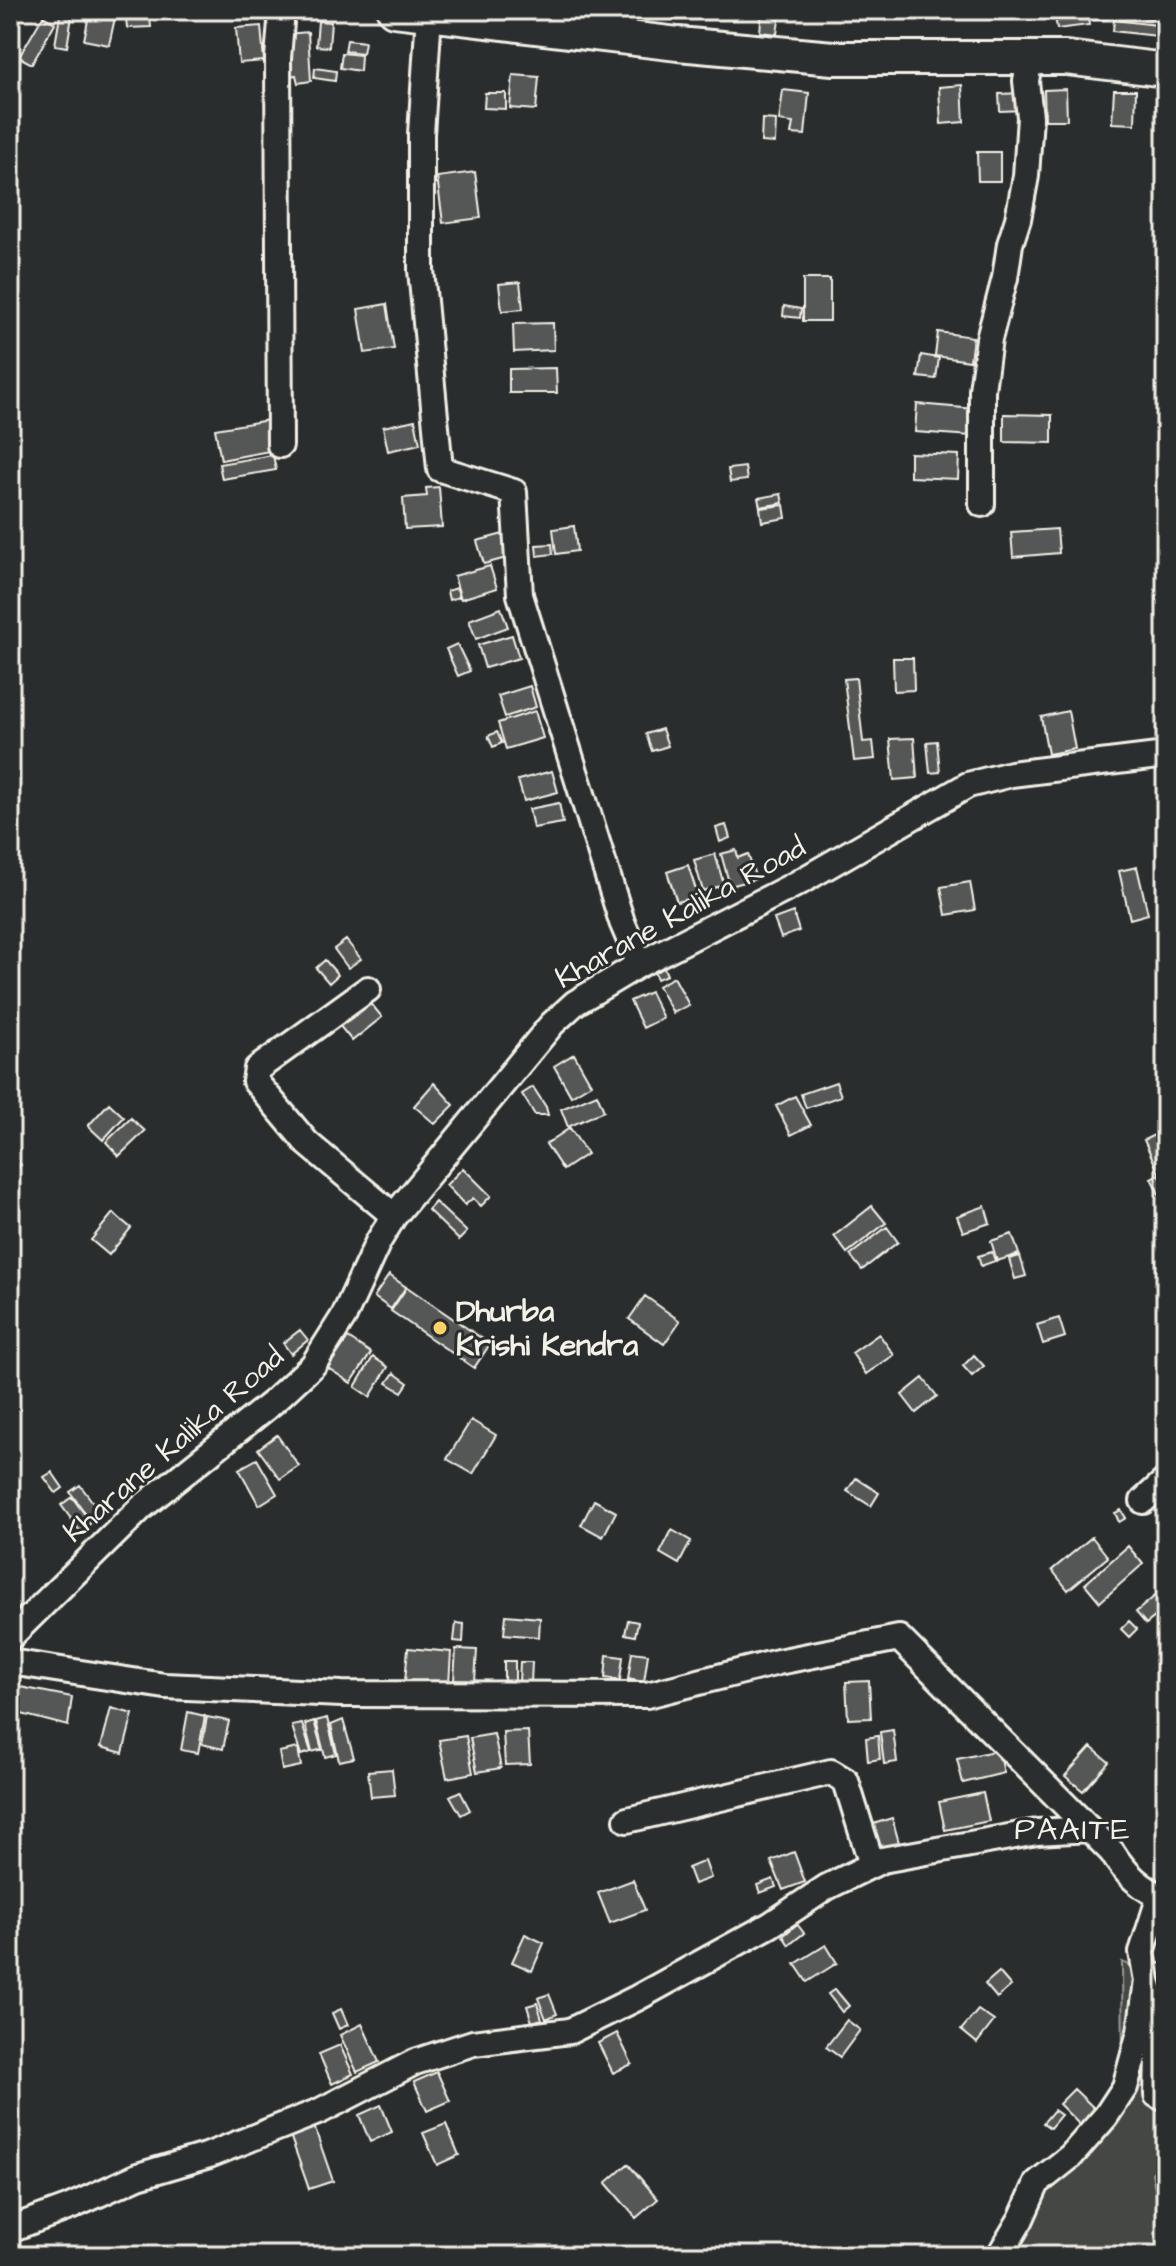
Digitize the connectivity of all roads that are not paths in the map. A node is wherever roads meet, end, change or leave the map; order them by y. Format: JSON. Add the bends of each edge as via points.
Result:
{"nodes":[{"id":1,"x":282,"y":10,"type":"edge"},
{"id":2,"x":394,"y":10,"type":"edge"},
{"id":3,"x":429,"y":14,"type":"junction"},
{"id":4,"x":1030,"y":58,"type":"junction"},
{"id":5,"x":1166,"y":70,"type":"edge"},
{"id":6,"x":280,"y":445,"type":"dead end"},
{"id":7,"x":982,"y":504,"type":"dead end"},
{"id":8,"x":1166,"y":755,"type":"edge"},
{"id":9,"x":640,"y":964,"type":"junction"},
{"id":10,"x":368,"y":989,"type":"dead end"},
{"id":11,"x":394,"y":1216,"type":"junction"},
{"id":12,"x":1166,"y":1480,"type":"edge"},
{"id":13,"x":1143,"y":1501,"type":"dead end"},
{"id":14,"x":10,"y":1637,"type":"edge"},
{"id":15,"x":10,"y":1662,"type":"edge"},
{"id":16,"x":627,"y":1820,"type":"dead end"},
{"id":17,"x":1090,"y":1829,"type":"junction"},
{"id":18,"x":872,"y":1865,"type":"junction"},
{"id":19,"x":1163,"y":1897,"type":"edge"},
{"id":20,"x":1147,"y":1981,"type":"junction"},
{"id":21,"x":1166,"y":2099,"type":"edge"},
{"id":22,"x":10,"y":2229,"type":"edge"},
{"id":23,"x":999,"y":2256,"type":"edge"}],
"edges":[{"from":1,"to":6,"type":"street"},
{"from":2,"to":3,"type":"main road"},
{"from":3,"to":4,"type":"main road","via":[[833,58]]},
{"from":3,"to":9,"type":"street","via":[[421,134],[421,270],[440,469],[514,492],[520,595],[622,922]]},
{"from":4,"to":5,"type":"main road"},
{"from":4,"to":7,"type":"street","via":[[1026,176],[982,390]]},
{"from":8,"to":9,"type":"street","name":"Kharane Kalika Road","via":[[1011,774],[968,785],[798,883]]},
{"from":9,"to":11,"type":"street","name":"Kharane Kalika Road","via":[[575,1003],[552,1024]]},
{"from":10,"to":11,"type":"street","via":[[257,1069],[255,1081],[307,1143]]},
{"from":11,"to":14,"type":"street","name":"Kharane Kalika Road","via":[[338,1328],[313,1365],[142,1507]]},
{"from":12,"to":13,"type":"street"},
{"from":15,"to":17,"type":"street","via":[[165,1686],[342,1694],[647,1695],[899,1638]]},
{"from":16,"to":18,"type":"street","via":[[831,1772],[846,1781]]},
{"from":17,"to":18,"type":"street","via":[[956,1845]]},
{"from":17,"to":19,"type":"street","via":[[1122,1868]]},
{"from":18,"to":22,"type":"street","via":[[570,2031],[473,2043],[415,2062],[308,2116],[138,2176]]},
{"from":19,"to":20,"type":"street","via":[[1142,1952]]},
{"from":20,"to":21,"type":"street","via":[[1159,2019],[1157,2095]]},
{"from":20,"to":23,"type":"street","via":[[1125,2087],[1071,2156],[1037,2183]]}]}
